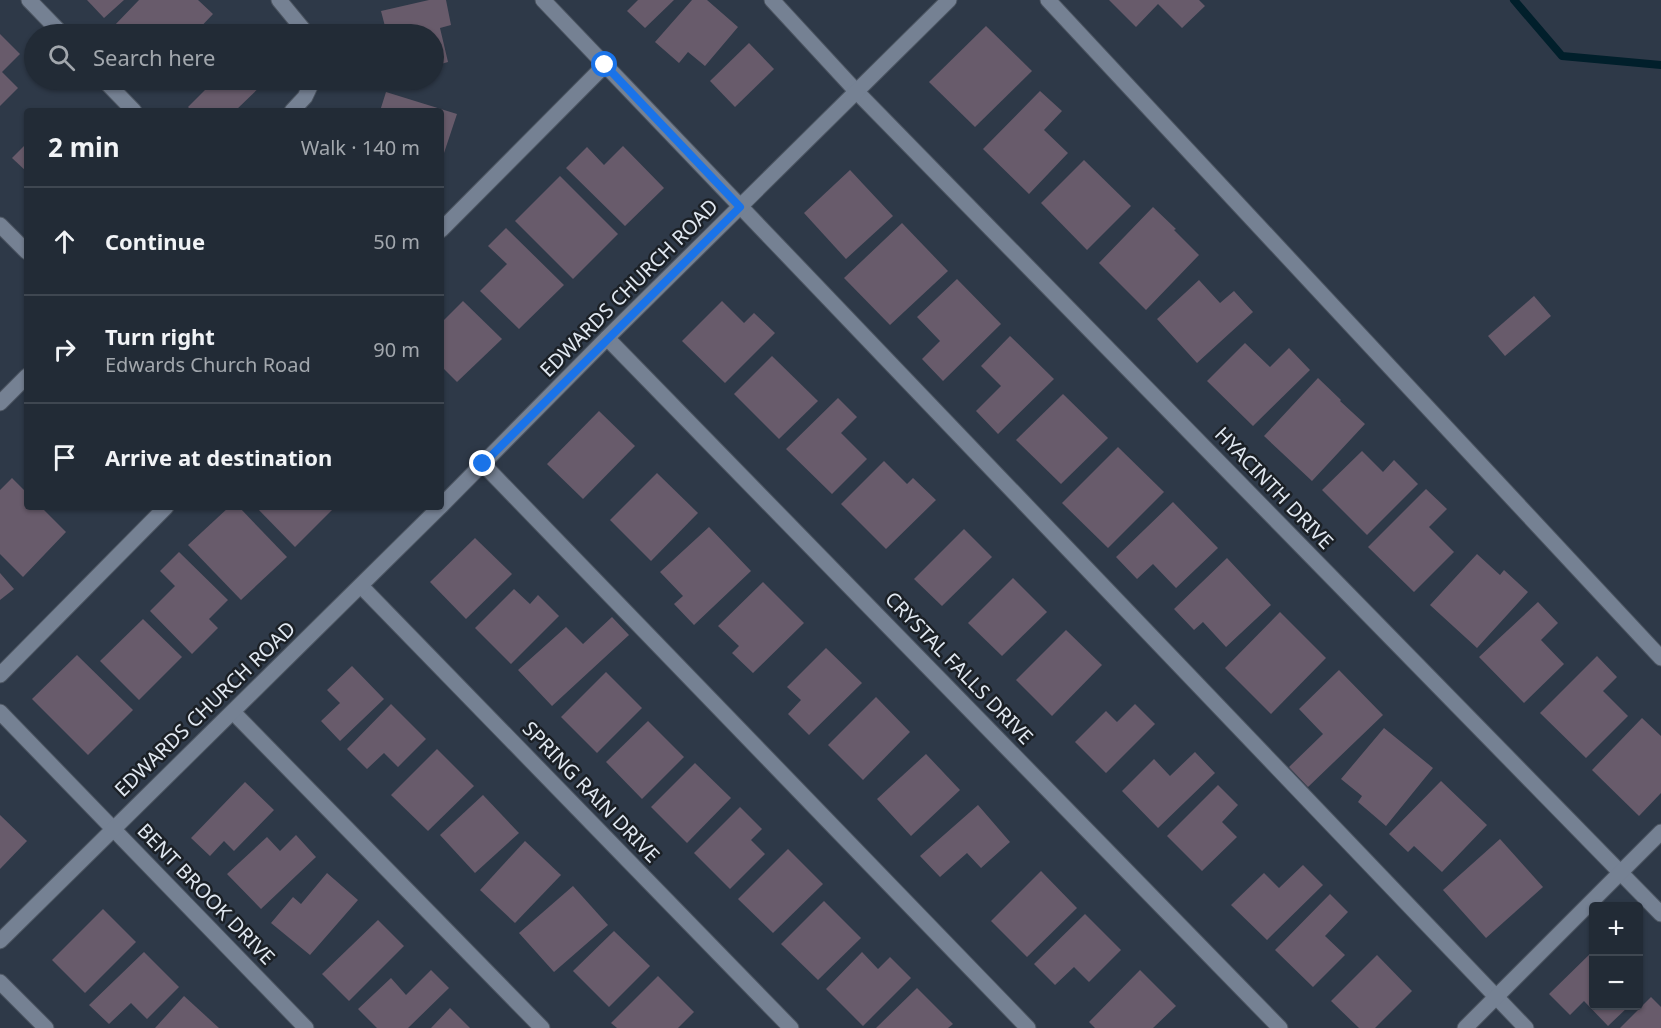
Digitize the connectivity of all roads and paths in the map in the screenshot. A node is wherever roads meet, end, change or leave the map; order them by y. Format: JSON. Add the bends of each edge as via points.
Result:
{"nodes":[{"id":1,"x":29,"y":0,"type":"edge"},
{"id":2,"x":279,"y":0,"type":"edge"},
{"id":3,"x":543,"y":0,"type":"edge"},
{"id":4,"x":772,"y":0,"type":"edge"},
{"id":5,"x":949,"y":0,"type":"edge"},
{"id":6,"x":1048,"y":0,"type":"edge"},
{"id":7,"x":52,"y":24,"type":"edge"},
{"id":8,"x":299,"y":24,"type":"edge"},
{"id":9,"x":605,"y":65,"type":"junction"},
{"id":10,"x":114,"y":90,"type":"edge"},
{"id":11,"x":308,"y":90,"type":"edge"},
{"id":12,"x":856,"y":91,"type":"junction"},
{"id":13,"x":131,"y":108,"type":"edge"},
{"id":14,"x":295,"y":108,"type":"edge"},
{"id":15,"x":740,"y":207,"type":"junction"},
{"id":16,"x":0,"y":225,"type":"edge"},
{"id":17,"x":444,"y":227,"type":"edge"},
{"id":18,"x":24,"y":249,"type":"edge"},
{"id":19,"x":607,"y":338,"type":"junction"},
{"id":20,"x":24,"y":379,"type":"edge"},
{"id":21,"x":0,"y":403,"type":"edge"},
{"id":22,"x":483,"y":464,"type":"junction"},
{"id":23,"x":444,"y":502,"type":"edge"},
{"id":24,"x":163,"y":510,"type":"edge"},
{"id":25,"x":436,"y":510,"type":"edge"},
{"id":26,"x":361,"y":586,"type":"junction"},
{"id":27,"x":1661,"y":658,"type":"edge"},
{"id":28,"x":0,"y":675,"type":"edge"},
{"id":29,"x":0,"y":712,"type":"edge"},
{"id":30,"x":232,"y":712,"type":"junction"},
{"id":31,"x":114,"y":829,"type":"junction"},
{"id":32,"x":1661,"y":832,"type":"edge"},
{"id":33,"x":1621,"y":873,"type":"junction"},
{"id":34,"x":1661,"y":914,"type":"edge"},
{"id":35,"x":0,"y":941,"type":"edge"},
{"id":36,"x":0,"y":982,"type":"edge"},
{"id":37,"x":1497,"y":997,"type":"junction"},
{"id":38,"x":46,"y":1028,"type":"edge"},
{"id":39,"x":306,"y":1028,"type":"edge"},
{"id":40,"x":542,"y":1028,"type":"edge"},
{"id":41,"x":791,"y":1028,"type":"edge"},
{"id":42,"x":1028,"y":1028,"type":"edge"},
{"id":43,"x":1280,"y":1028,"type":"edge"},
{"id":44,"x":1465,"y":1028,"type":"edge"},
{"id":45,"x":1526,"y":1028,"type":"edge"}],
"edges":[{"from":1,"to":7,"type":"street"},
{"from":2,"to":8,"type":"street"},
{"from":3,"to":9,"type":"street"},
{"from":4,"to":12,"type":"street","name":"HYACINTH DRIVE"},
{"from":5,"to":12,"type":"street","name":"EDWARDS CHURCH ROAD"},
{"from":6,"to":27,"type":"street"},
{"from":9,"to":15,"type":"street"},
{"from":9,"to":17,"type":"street"},
{"from":10,"to":13,"type":"street"},
{"from":11,"to":14,"type":"street"},
{"from":12,"to":15,"type":"street","name":"EDWARDS CHURCH ROAD"},
{"from":12,"to":33,"type":"street","name":"HYACINTH DRIVE"},
{"from":15,"to":19,"type":"street","name":"EDWARDS CHURCH ROAD"},
{"from":15,"to":37,"type":"street"},
{"from":16,"to":18,"type":"street"},
{"from":19,"to":22,"type":"street","name":"EDWARDS CHURCH ROAD"},
{"from":19,"to":43,"type":"street","name":"CRYSTAL FALLS DRIVE"},
{"from":20,"to":21,"type":"street"},
{"from":22,"to":23,"type":"street","name":"EDWARDS CHURCH ROAD"},
{"from":22,"to":42,"type":"street"},
{"from":24,"to":28,"type":"street"},
{"from":25,"to":26,"type":"street","name":"EDWARDS CHURCH ROAD"},
{"from":26,"to":30,"type":"street","name":"EDWARDS CHURCH ROAD"},
{"from":26,"to":41,"type":"street","name":"SPRING RAIN DRIVE"},
{"from":29,"to":31,"type":"street","name":"BENT BROOK DRIVE"},
{"from":30,"to":31,"type":"street","name":"EDWARDS CHURCH ROAD"},
{"from":30,"to":40,"type":"street"},
{"from":31,"to":35,"type":"street","name":"EDWARDS CHURCH ROAD"},
{"from":31,"to":39,"type":"street","name":"BENT BROOK DRIVE"},
{"from":32,"to":33,"type":"street"},
{"from":33,"to":34,"type":"street","name":"HYACINTH DRIVE"},
{"from":33,"to":37,"type":"street"},
{"from":36,"to":38,"type":"street"},
{"from":37,"to":44,"type":"street"},
{"from":37,"to":45,"type":"street"}]}
